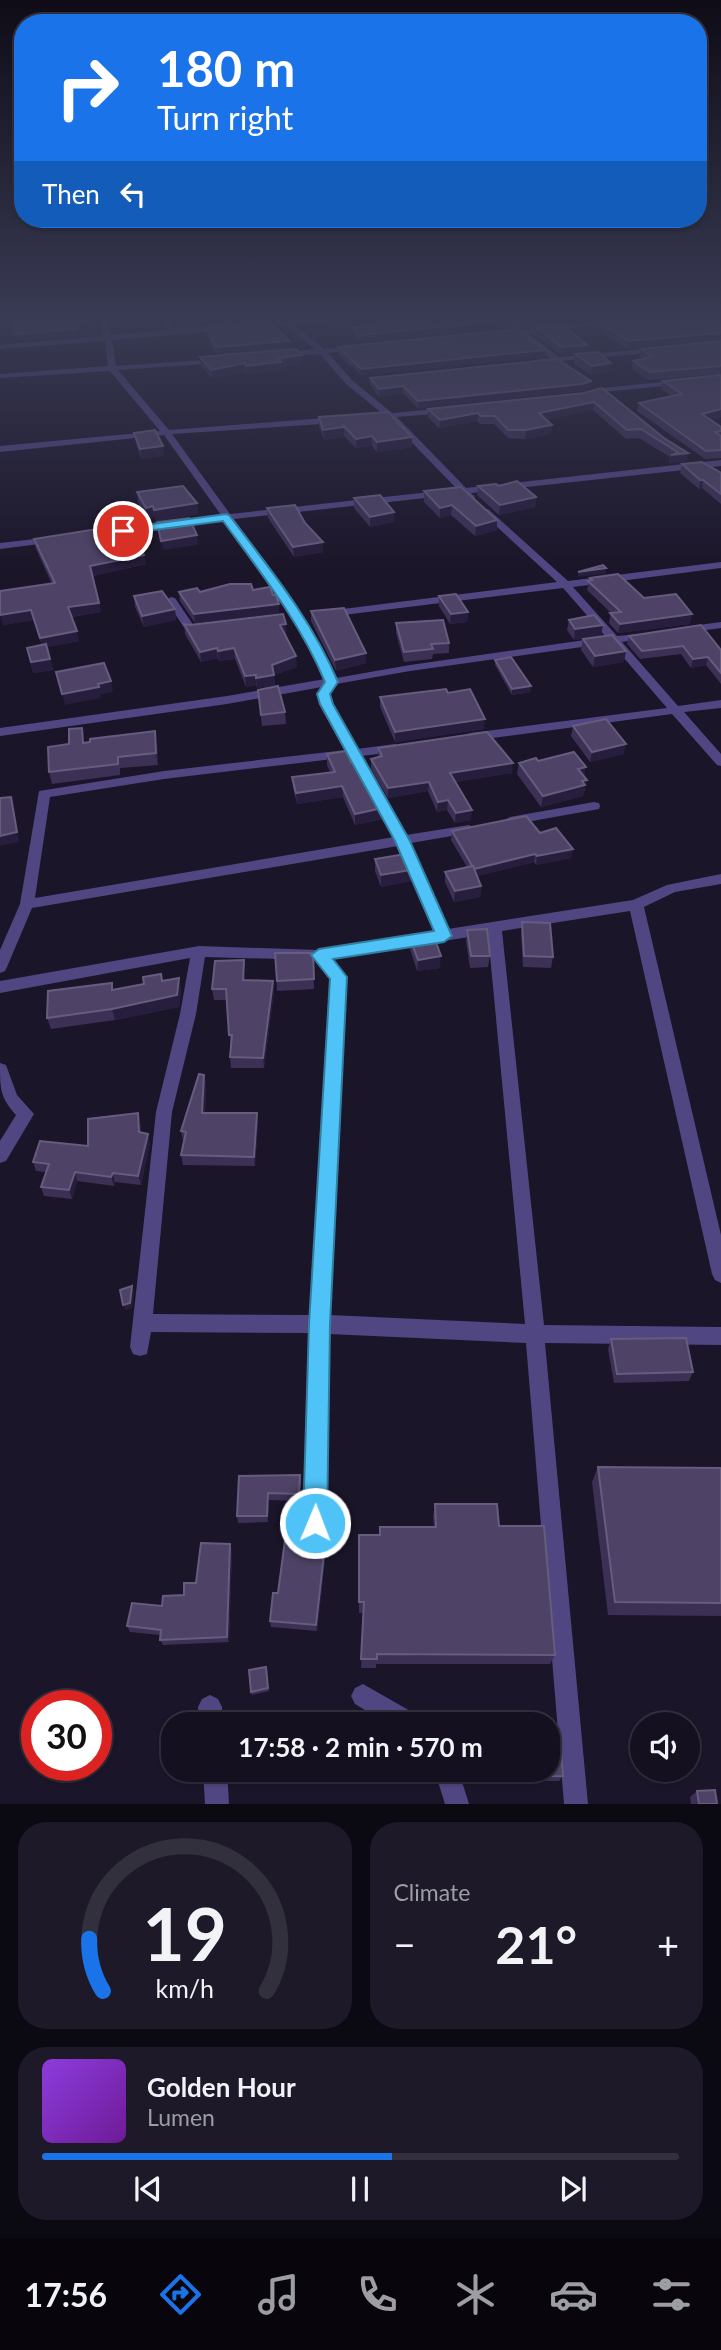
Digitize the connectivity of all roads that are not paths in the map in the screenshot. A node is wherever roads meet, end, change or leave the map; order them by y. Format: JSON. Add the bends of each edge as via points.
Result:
{"nodes":[{"id":1,"x":139,"y":400,"type":"edge"},
{"id":2,"x":371,"y":400,"type":"edge"},
{"id":3,"x":458,"y":408,"type":"edge"},
{"id":4,"x":391,"y":416,"type":"junction"},
{"id":5,"x":365,"y":418,"type":"edge"},
{"id":6,"x":351,"y":419,"type":"edge"},
{"id":7,"x":167,"y":433,"type":"junction"},
{"id":8,"x":0,"y":449,"type":"edge"},
{"id":9,"x":686,"y":453,"type":"edge"},
{"id":10,"x":721,"y":463,"type":"edge"},
{"id":11,"x":705,"y":464,"type":"junction"},
{"id":12,"x":721,"y":477,"type":"edge"},
{"id":13,"x":465,"y":493,"type":"junction"},
{"id":14,"x":226,"y":517,"type":"junction"},
{"id":15,"x":73,"y":537,"type":"edge"},
{"id":16,"x":61,"y":539,"type":"edge"},
{"id":17,"x":0,"y":546,"type":"edge"},
{"id":18,"x":721,"y":565,"type":"edge"},
{"id":19,"x":566,"y":585,"type":"junction"},
{"id":20,"x":171,"y":600,"type":"edge"},
{"id":21,"x":299,"y":617,"type":"junction"},
{"id":22,"x":286,"y":618,"type":"edge"},
{"id":23,"x":721,"y":625,"type":"edge"},
{"id":24,"x":218,"y":627,"type":"edge"},
{"id":25,"x":668,"y":632,"type":"edge"},
{"id":26,"x":655,"y":634,"type":"edge"},
{"id":27,"x":615,"y":639,"type":"junction"},
{"id":28,"x":332,"y":682,"type":"junction"},
{"id":29,"x":721,"y":704,"type":"edge"},
{"id":30,"x":677,"y":710,"type":"junction"},
{"id":31,"x":0,"y":732,"type":"edge"},
{"id":32,"x":460,"y":738,"type":"edge"},
{"id":33,"x":407,"y":747,"type":"edge"},
{"id":34,"x":354,"y":755,"type":"junction"},
{"id":35,"x":721,"y":762,"type":"edge"},
{"id":36,"x":594,"y":806,"type":"dead end"},
{"id":37,"x":402,"y":841,"type":"junction"},
{"id":38,"x":721,"y":879,"type":"edge"},
{"id":39,"x":27,"y":904,"type":"junction"},
{"id":40,"x":636,"y":905,"type":"junction"},
{"id":41,"x":495,"y":929,"type":"junction"},
{"id":42,"x":444,"y":936,"type":"junction"},
{"id":43,"x":199,"y":951,"type":"junction"},
{"id":44,"x":319,"y":955,"type":"junction"},
{"id":45,"x":0,"y":967,"type":"edge"},
{"id":46,"x":0,"y":987,"type":"edge"},
{"id":47,"x":0,"y":1070,"type":"edge"},
{"id":48,"x":0,"y":1156,"type":"edge"},
{"id":49,"x":721,"y":1273,"type":"edge"},
{"id":50,"x":142,"y":1323,"type":"junction"},
{"id":51,"x":320,"y":1324,"type":"junction"},
{"id":52,"x":536,"y":1334,"type":"junction"},
{"id":53,"x":721,"y":1336,"type":"edge"},
{"id":54,"x":140,"y":1346,"type":"dead end"},
{"id":55,"x":315,"y":1523,"type":"dead end"},
{"id":56,"x":363,"y":1696,"type":"dead end"},
{"id":57,"x":390,"y":1712,"type":"edge"},
{"id":58,"x":216,"y":1782,"type":"edge"},
{"id":59,"x":450,"y":1782,"type":"edge"},
{"id":60,"x":217,"y":1804,"type":"edge"},
{"id":61,"x":457,"y":1804,"type":"edge"},
{"id":62,"x":576,"y":1804,"type":"edge"}],
"edges":[{"from":1,"to":7,"type":"street"},
{"from":2,"to":4,"type":"street"},
{"from":3,"to":4,"type":"street"},
{"from":4,"to":5,"type":"street"},
{"from":4,"to":13,"type":"street"},
{"from":6,"to":7,"type":"street"},
{"from":7,"to":8,"type":"street"},
{"from":7,"to":14,"type":"street"},
{"from":9,"to":11,"type":"street"},
{"from":10,"to":11,"type":"street"},
{"from":11,"to":12,"type":"street"},
{"from":11,"to":13,"type":"street"},
{"from":13,"to":14,"type":"street"},
{"from":13,"to":19,"type":"street"},
{"from":14,"to":15,"type":"street"},
{"from":14,"to":21,"type":"street"},
{"from":16,"to":17,"type":"street"},
{"from":18,"to":19,"type":"street"},
{"from":19,"to":21,"type":"street"},
{"from":19,"to":27,"type":"street"},
{"from":20,"to":24,"type":"street","via":[[191,630]]},
{"from":21,"to":22,"type":"street"},
{"from":21,"to":28,"type":"street"},
{"from":23,"to":25,"type":"street"},
{"from":26,"to":27,"type":"street"},
{"from":27,"to":28,"type":"street"},
{"from":27,"to":30,"type":"street"},
{"from":28,"to":31,"type":"street"},
{"from":28,"to":34,"type":"street","via":[[324,698]]},
{"from":29,"to":30,"type":"street"},
{"from":30,"to":32,"type":"street"},
{"from":30,"to":35,"type":"street"},
{"from":33,"to":34,"type":"street"},
{"from":34,"to":37,"type":"street"},
{"from":34,"to":39,"type":"street","via":[[164,775],[44,794]]},
{"from":36,"to":37,"type":"street"},
{"from":37,"to":39,"type":"street"},
{"from":37,"to":42,"type":"street"},
{"from":38,"to":40,"type":"street","via":[[672,888]]},
{"from":39,"to":45,"type":"street"},
{"from":40,"to":41,"type":"street"},
{"from":40,"to":49,"type":"street"},
{"from":41,"to":42,"type":"street"},
{"from":41,"to":52,"type":"street"},
{"from":42,"to":44,"type":"street"},
{"from":43,"to":44,"type":"street"},
{"from":43,"to":46,"type":"street"},
{"from":43,"to":50,"type":"street","via":[[164,1112]]},
{"from":44,"to":51,"type":"street","via":[[338,977]]},
{"from":47,"to":48,"type":"street","via":[[10,1099],[26,1114]]},
{"from":50,"to":51,"type":"street"},
{"from":50,"to":54,"type":"street"},
{"from":51,"to":52,"type":"street"},
{"from":51,"to":55,"type":"street"},
{"from":52,"to":53,"type":"street"},
{"from":52,"to":62,"type":"street"},
{"from":56,"to":57,"type":"street"},
{"from":58,"to":60,"type":"street"},
{"from":59,"to":61,"type":"street"}]}
